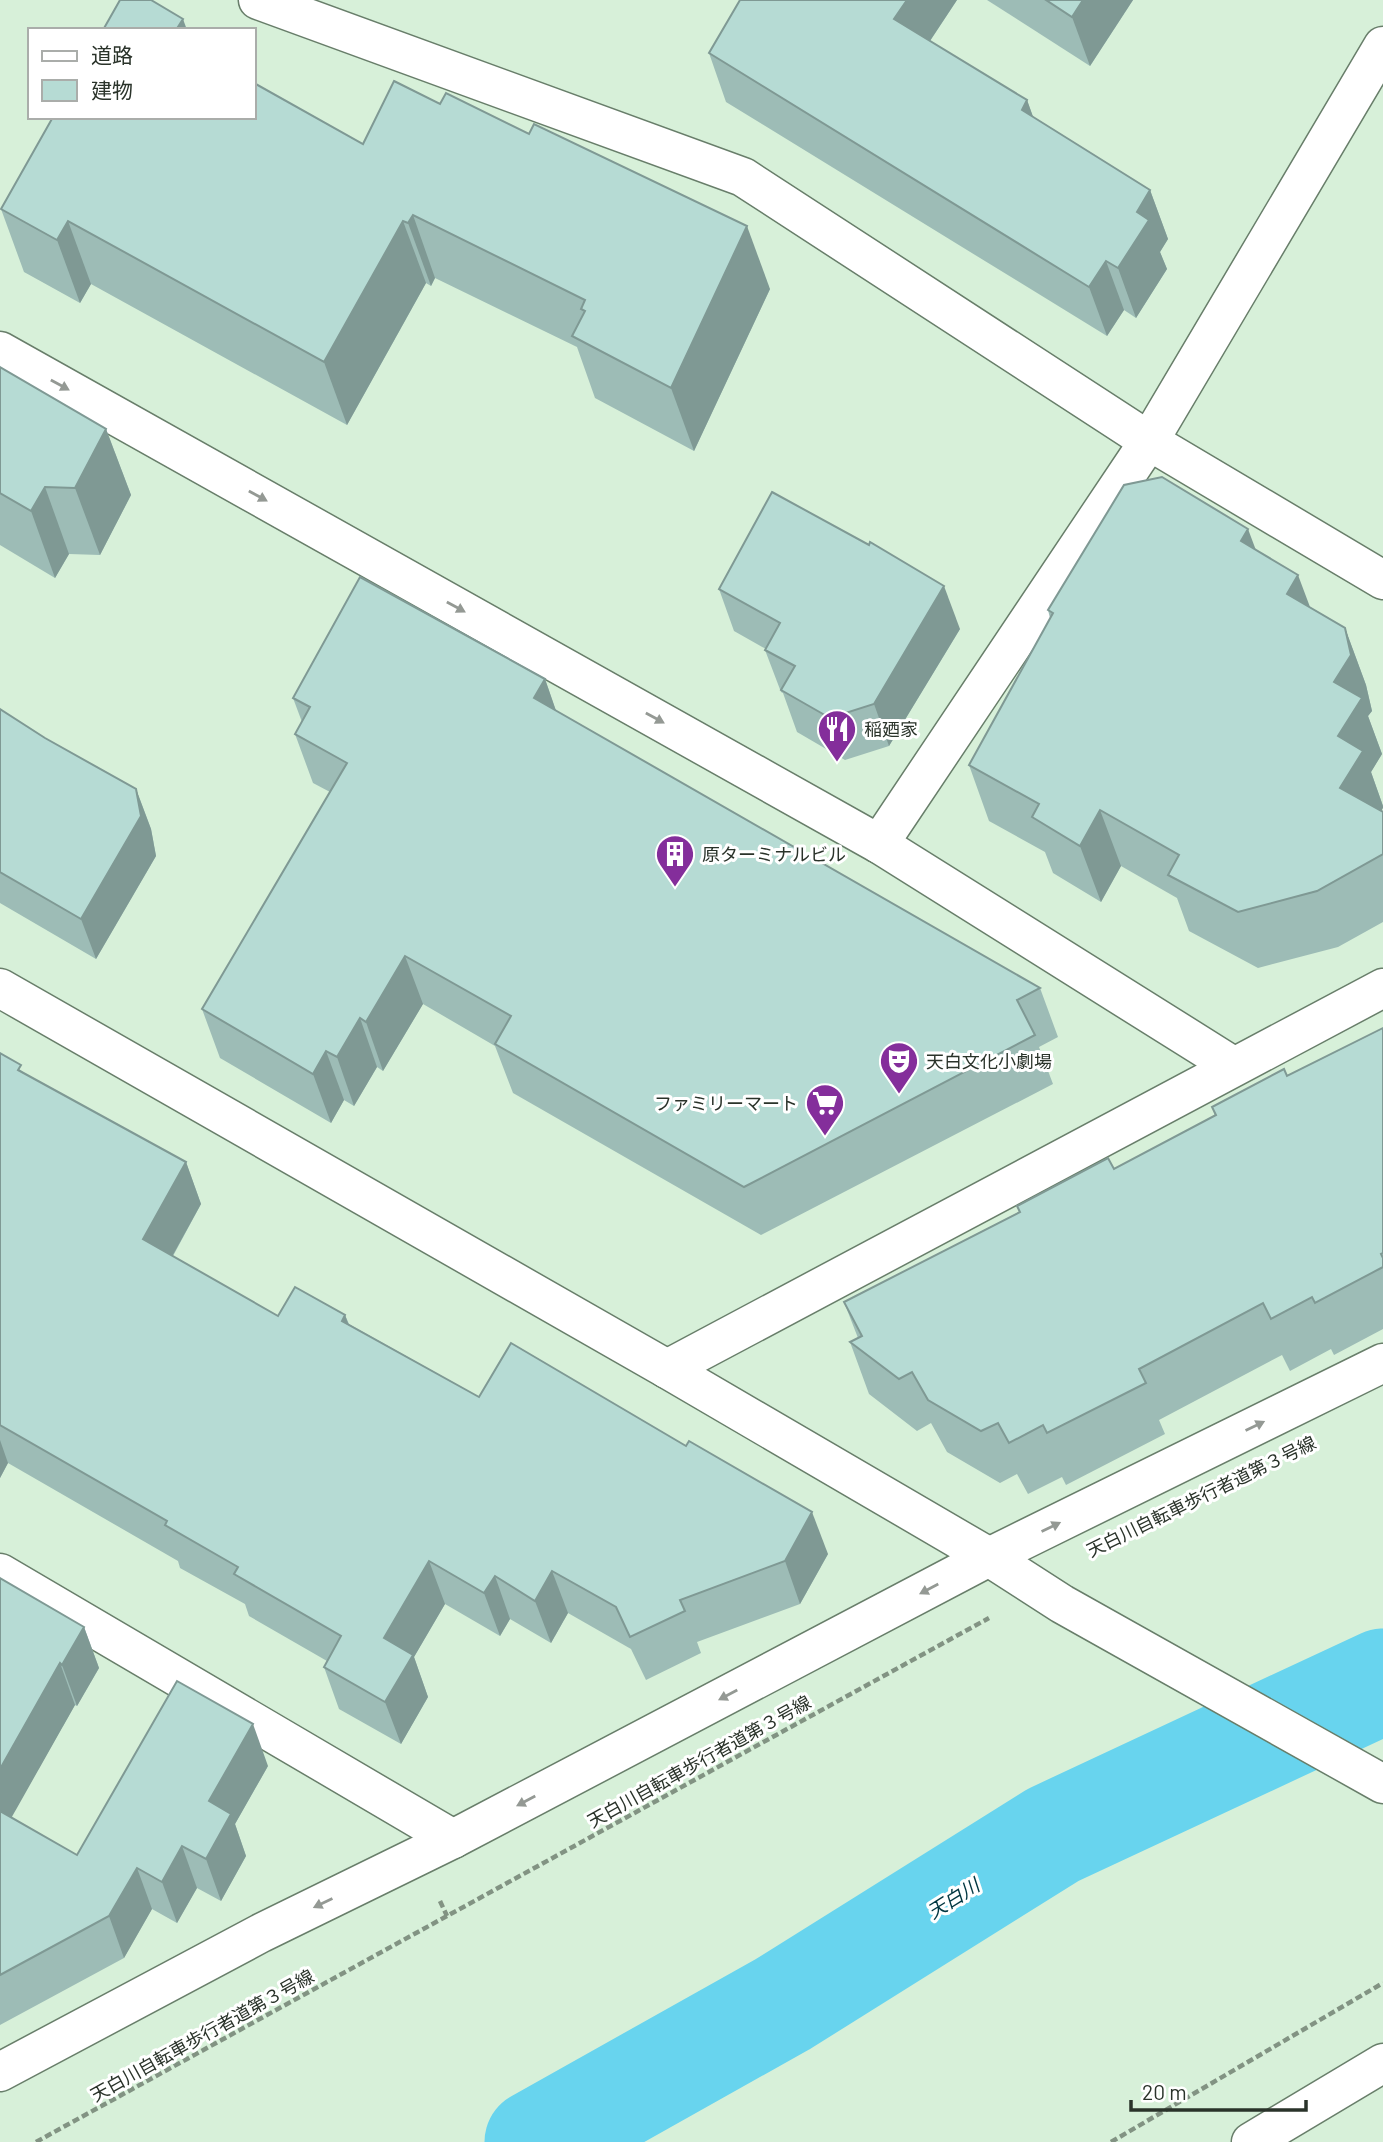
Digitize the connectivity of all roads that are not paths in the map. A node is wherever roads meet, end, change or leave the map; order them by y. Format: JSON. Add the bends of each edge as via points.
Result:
{"nodes":[{"id":1,"x":258,"y":0,"type":"edge"},
{"id":2,"x":1383,"y":46,"type":"edge"},
{"id":3,"x":0,"y":351,"type":"edge"},
{"id":4,"x":1149,"y":441,"type":"junction"},
{"id":5,"x":1383,"y":580,"type":"edge"},
{"id":6,"x":879,"y":844,"type":"junction"},
{"id":7,"x":0,"y":988,"type":"edge"},
{"id":8,"x":1383,"y":988,"type":"edge"},
{"id":9,"x":1233,"y":1066,"type":"junction"},
{"id":10,"x":1383,"y":1363,"type":"edge"},
{"id":11,"x":667,"y":1369,"type":"junction"},
{"id":12,"x":989,"y":1557,"type":"junction"},
{"id":13,"x":0,"y":1573,"type":"edge"},
{"id":14,"x":1383,"y":1784,"type":"edge"},
{"id":15,"x":453,"y":1839,"type":"junction"},
{"id":16,"x":1383,"y":2063,"type":"edge"},
{"id":17,"x":0,"y":2072,"type":"edge"},
{"id":18,"x":1251,"y":2142,"type":"edge"}],
"edges":[{"from":1,"to":4,"type":"street","via":[[743,177]]},
{"from":2,"to":4,"type":"street"},
{"from":3,"to":6,"type":"street","one_way":true},
{"from":4,"to":5,"type":"street"},
{"from":4,"to":6,"type":"street"},
{"from":6,"to":9,"type":"street"},
{"from":7,"to":11,"type":"street"},
{"from":8,"to":9,"type":"street"},
{"from":9,"to":11,"type":"street"},
{"from":12,"to":10,"type":"street","one_way":true},
{"from":11,"to":12,"type":"street"},
{"from":12,"to":14,"type":"street"},
{"from":12,"to":15,"type":"street","one_way":true},
{"from":13,"to":15,"type":"street"},
{"from":15,"to":17,"type":"street","one_way":true,"via":[[261,1933]]},
{"from":16,"to":18,"type":"street"}]}
